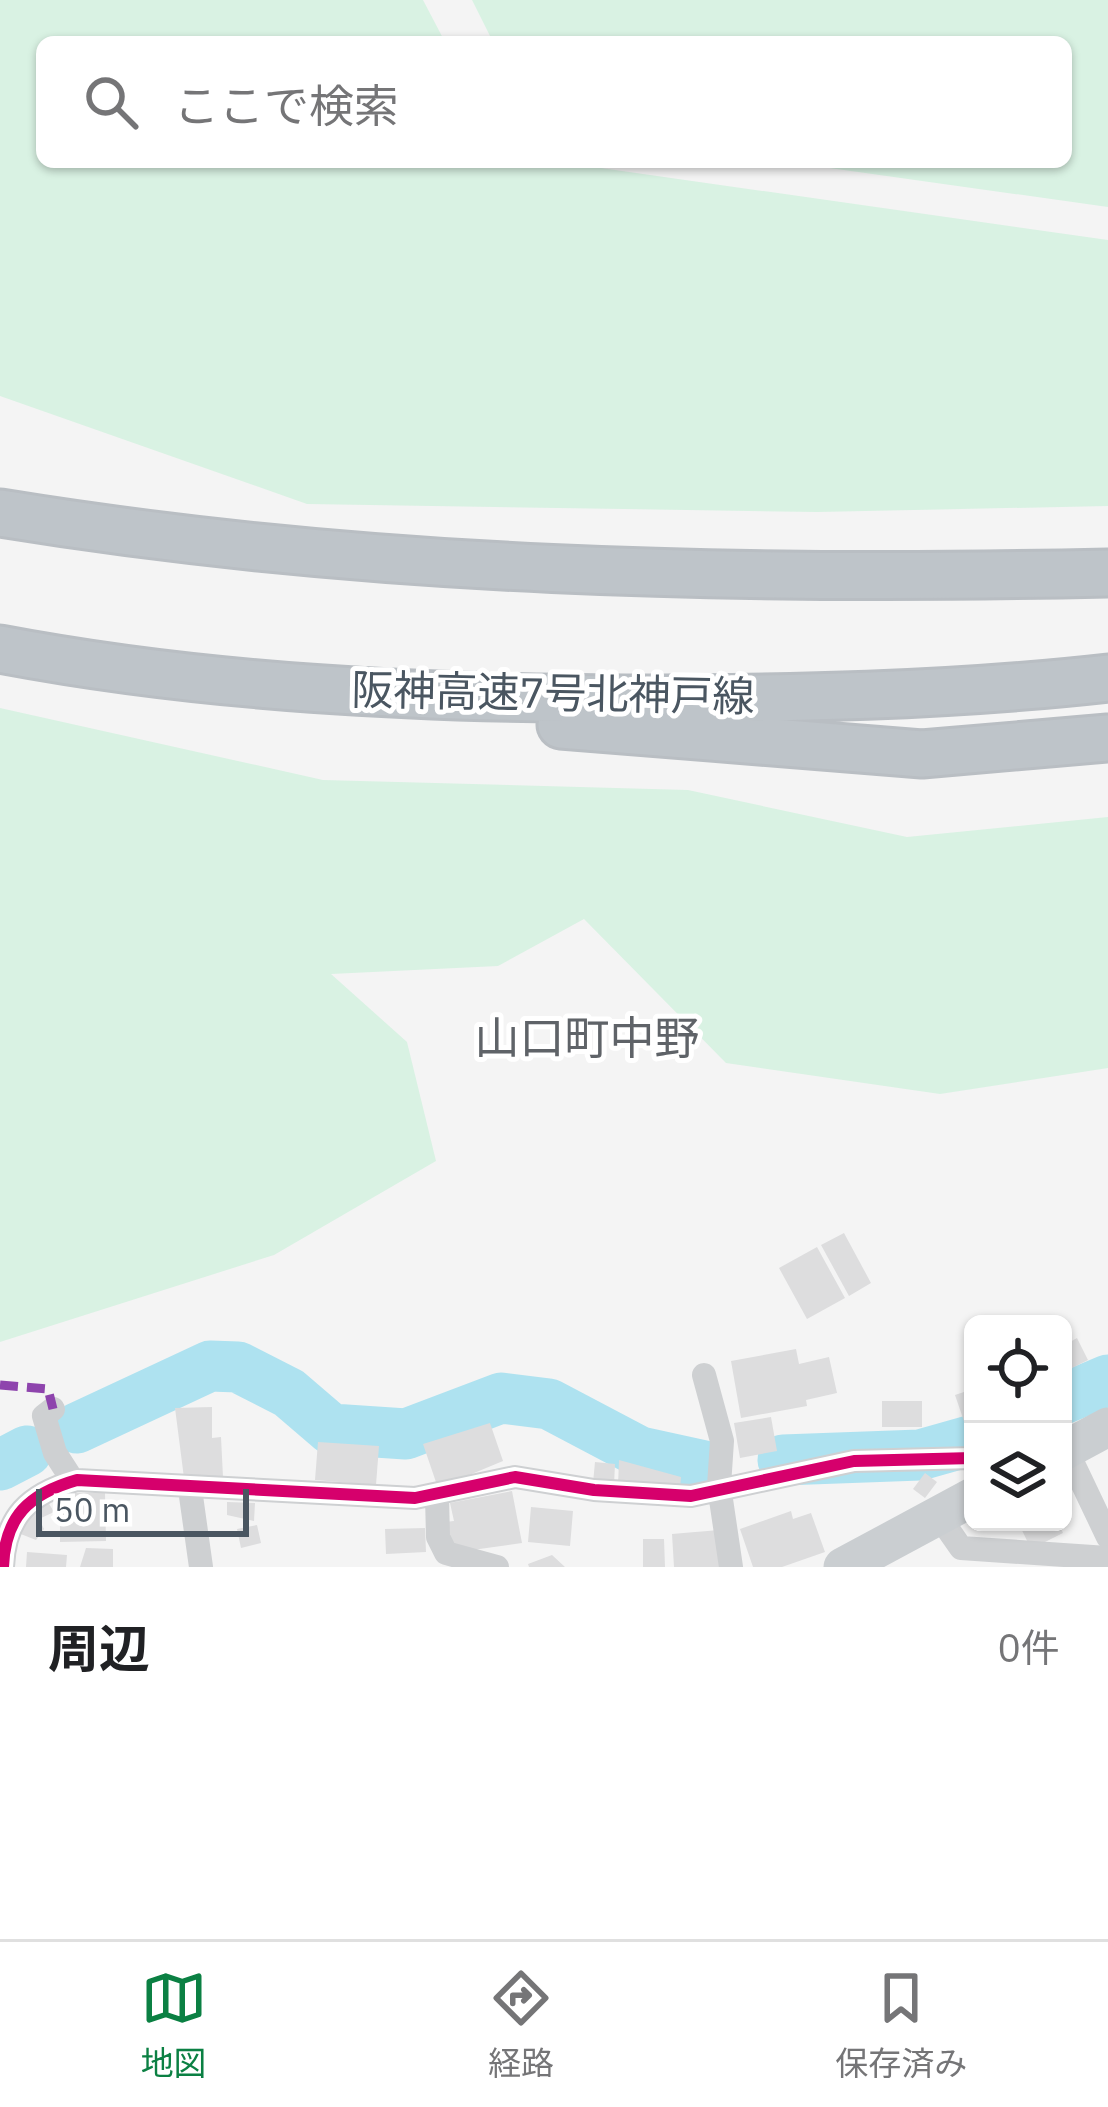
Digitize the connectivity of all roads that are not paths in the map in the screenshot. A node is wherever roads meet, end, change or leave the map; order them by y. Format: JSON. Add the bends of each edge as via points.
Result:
{"nodes":[{"id":1,"x":0,"y":513,"type":"edge"},
{"id":2,"x":1108,"y":569,"type":"edge"},
{"id":3,"x":0,"y":649,"type":"edge"},
{"id":4,"x":88,"y":665,"type":"junction"},
{"id":5,"x":1108,"y":678,"type":"edge"},
{"id":6,"x":1108,"y":738,"type":"edge"},
{"id":7,"x":704,"y":1375,"type":"dead end"},
{"id":8,"x":53,"y":1409,"type":"dead end"},
{"id":9,"x":1108,"y":1427,"type":"edge"},
{"id":10,"x":1072,"y":1446,"type":"edge"},
{"id":11,"x":964,"y":1458,"type":"edge"},
{"id":12,"x":1072,"y":1466,"type":"edge"},
{"id":13,"x":73,"y":1481,"type":"junction"},
{"id":14,"x":719,"y":1486,"type":"junction"},
{"id":15,"x":190,"y":1489,"type":"junction"},
{"id":16,"x":437,"y":1497,"type":"junction"},
{"id":17,"x":956,"y":1507,"type":"edge"},
{"id":18,"x":1108,"y":1537,"type":"edge"},
{"id":19,"x":1108,"y":1558,"type":"edge"},
{"id":20,"x":3,"y":1567,"type":"edge"},
{"id":21,"x":201,"y":1567,"type":"edge"},
{"id":22,"x":497,"y":1567,"type":"edge"},
{"id":23,"x":730,"y":1567,"type":"edge"},
{"id":24,"x":844,"y":1567,"type":"edge"}],
"edges":[{"from":1,"to":2,"type":"highway","via":[[455,566],[720,576]]},
{"from":3,"to":4,"type":"highway","name":"阪神高速7号北神戸線"},
{"from":4,"to":5,"type":"highway","name":"阪神高速7号北神戸線","via":[[386,693],[569,698],[890,696]]},
{"from":4,"to":6,"type":"highway","via":[[357,709],[876,753]]},
{"from":7,"to":14,"type":"street","via":[[722,1442]]},
{"from":8,"to":13,"type":"street","via":[[45,1428]]},
{"from":9,"to":10,"type":"main road"},
{"from":11,"to":14,"type":"street","via":[[854,1461]]},
{"from":12,"to":18,"type":"street"},
{"from":13,"to":15,"type":"street"},
{"from":13,"to":20,"type":"street","via":[[12,1515]]},
{"from":14,"to":16,"type":"street","via":[[691,1496],[515,1478]]},
{"from":14,"to":23,"type":"street"},
{"from":15,"to":16,"type":"street"},
{"from":15,"to":21,"type":"street"},
{"from":16,"to":22,"type":"street","via":[[446,1553]]},
{"from":17,"to":19,"type":"street","via":[[962,1548]]},
{"from":17,"to":24,"type":"main road"}]}
